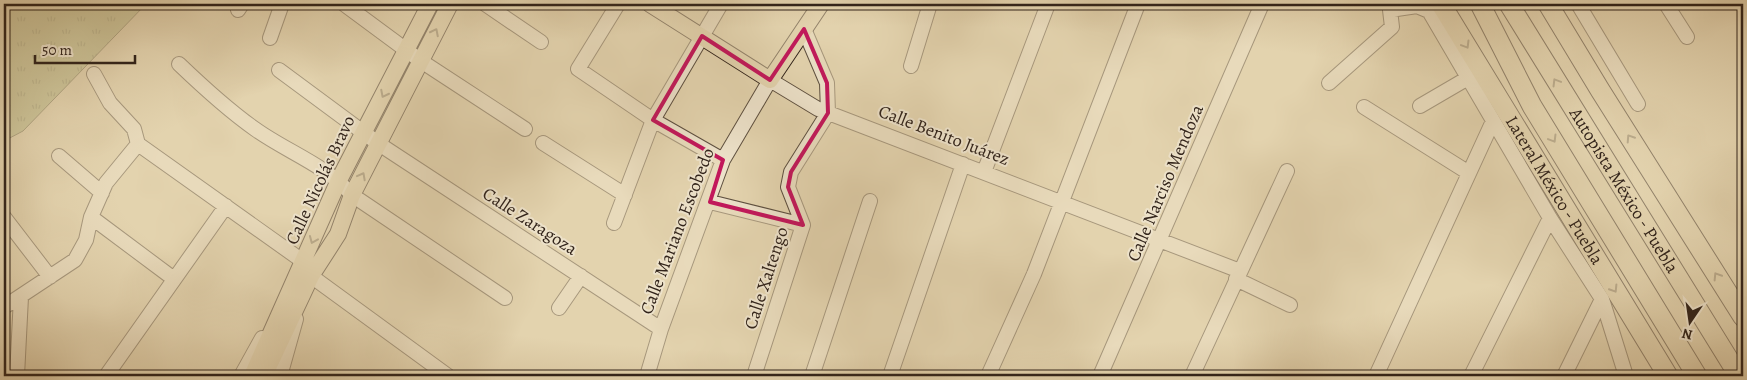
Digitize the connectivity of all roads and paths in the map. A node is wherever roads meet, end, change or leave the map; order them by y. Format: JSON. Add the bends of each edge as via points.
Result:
{"nodes":[{"id":1,"x":282,"y":4,"type":"edge"},
{"id":2,"x":344,"y":4,"type":"edge"},
{"id":3,"x":430,"y":4,"type":"edge"},
{"id":4,"x":450,"y":4,"type":"edge"},
{"id":5,"x":485,"y":4,"type":"edge"},
{"id":6,"x":618,"y":4,"type":"edge"},
{"id":7,"x":650,"y":4,"type":"edge"},
{"id":8,"x":722,"y":4,"type":"edge"},
{"id":9,"x":821,"y":4,"type":"edge"},
{"id":10,"x":930,"y":4,"type":"edge"},
{"id":11,"x":1048,"y":4,"type":"edge"},
{"id":12,"x":1138,"y":4,"type":"edge"},
{"id":13,"x":1262,"y":4,"type":"edge"},
{"id":14,"x":1440,"y":4,"type":"edge"},
{"id":15,"x":1480,"y":4,"type":"edge"},
{"id":16,"x":1509,"y":4,"type":"edge"},
{"id":17,"x":1548,"y":4,"type":"edge"},
{"id":18,"x":1578,"y":4,"type":"edge"},
{"id":19,"x":1666,"y":4,"type":"edge"},
{"id":20,"x":1386,"y":7,"type":"edge"},
{"id":21,"x":804,"y":29,"type":"junction"},
{"id":22,"x":702,"y":36,"type":"junction"},
{"id":23,"x":1687,"y":37,"type":"dead end"},
{"id":24,"x":270,"y":38,"type":"dead end"},
{"id":25,"x":541,"y":42,"type":"dead end"},
{"id":26,"x":406,"y":51,"type":"junction"},
{"id":27,"x":421,"y":61,"type":"junction"},
{"id":28,"x":179,"y":64,"type":"dead end"},
{"id":29,"x":911,"y":66,"type":"dead end"},
{"id":30,"x":279,"y":70,"type":"dead end"},
{"id":31,"x":94,"y":74,"type":"dead end"},
{"id":32,"x":1468,"y":78,"type":"junction"},
{"id":33,"x":770,"y":80,"type":"junction"},
{"id":34,"x":1330,"y":83,"type":"dead end"},
{"id":35,"x":1638,"y":104,"type":"dead end"},
{"id":36,"x":1420,"y":106,"type":"dead end"},
{"id":37,"x":1364,"y":107,"type":"dead end"},
{"id":38,"x":828,"y":113,"type":"junction"},
{"id":39,"x":653,"y":120,"type":"junction"},
{"id":40,"x":1492,"y":121,"type":"junction"},
{"id":41,"x":525,"y":129,"type":"dead end"},
{"id":42,"x":365,"y":132,"type":"junction"},
{"id":43,"x":543,"y":143,"type":"dead end"},
{"id":44,"x":138,"y":144,"type":"junction"},
{"id":45,"x":379,"y":144,"type":"junction"},
{"id":46,"x":59,"y":156,"type":"dead end"},
{"id":47,"x":723,"y":160,"type":"junction"},
{"id":48,"x":963,"y":164,"type":"junction"},
{"id":49,"x":1286,"y":171,"type":"dead end"},
{"id":50,"x":984,"y":172,"type":"junction"},
{"id":51,"x":1469,"y":173,"type":"junction"},
{"id":52,"x":339,"y":180,"type":"junction"},
{"id":53,"x":102,"y":192,"type":"junction"},
{"id":54,"x":352,"y":195,"type":"junction"},
{"id":55,"x":625,"y":195,"type":"junction"},
{"id":56,"x":870,"y":201,"type":"dead end"},
{"id":57,"x":1062,"y":201,"type":"junction"},
{"id":58,"x":710,"y":202,"type":"junction"},
{"id":59,"x":226,"y":206,"type":"junction"},
{"id":60,"x":91,"y":216,"type":"junction"},
{"id":61,"x":4,"y":217,"type":"edge"},
{"id":62,"x":1550,"y":218,"type":"junction"},
{"id":63,"x":614,"y":223,"type":"dead end"},
{"id":64,"x":803,"y":225,"type":"junction"},
{"id":65,"x":1161,"y":239,"type":"junction"},
{"id":66,"x":307,"y":269,"type":"junction"},
{"id":67,"x":1238,"y":275,"type":"junction"},
{"id":68,"x":50,"y":276,"type":"junction"},
{"id":69,"x":581,"y":276,"type":"junction"},
{"id":70,"x":174,"y":279,"type":"junction"},
{"id":71,"x":297,"y":292,"type":"junction"},
{"id":72,"x":21,"y":297,"type":"junction"},
{"id":73,"x":505,"y":298,"type":"dead end"},
{"id":74,"x":1602,"y":299,"type":"junction"},
{"id":75,"x":1290,"y":305,"type":"dead end"},
{"id":76,"x":4,"y":307,"type":"edge"},
{"id":77,"x":559,"y":308,"type":"dead end"},
{"id":78,"x":1743,"y":317,"type":"edge"},
{"id":79,"x":661,"y":329,"type":"junction"},
{"id":80,"x":1639,"y":329,"type":"junction"},
{"id":81,"x":17,"y":376,"type":"edge"},
{"id":82,"x":106,"y":376,"type":"edge"},
{"id":83,"x":241,"y":376,"type":"edge"},
{"id":84,"x":252,"y":376,"type":"edge"},
{"id":85,"x":264,"y":376,"type":"edge"},
{"id":86,"x":280,"y":376,"type":"edge"},
{"id":87,"x":448,"y":376,"type":"edge"},
{"id":88,"x":647,"y":376,"type":"edge"},
{"id":89,"x":754,"y":376,"type":"edge"},
{"id":90,"x":812,"y":376,"type":"edge"},
{"id":91,"x":890,"y":376,"type":"edge"},
{"id":92,"x":988,"y":376,"type":"edge"},
{"id":93,"x":1100,"y":376,"type":"edge"},
{"id":94,"x":1192,"y":376,"type":"edge"},
{"id":95,"x":1376,"y":376,"type":"edge"},
{"id":96,"x":1471,"y":376,"type":"edge"},
{"id":97,"x":1564,"y":376,"type":"edge"},
{"id":98,"x":1626,"y":376,"type":"edge"},
{"id":99,"x":1659,"y":376,"type":"edge"},
{"id":100,"x":1668,"y":376,"type":"edge"},
{"id":101,"x":1697,"y":376,"type":"edge"},
{"id":102,"x":1739,"y":376,"type":"edge"}],
"edges":[{"from":1,"to":24,"type":"street"},
{"from":2,"to":26,"type":"street"},
{"from":3,"to":26,"type":"main road","name":"Calle Nicolás Bravo"},
{"from":27,"to":4,"type":"main road","name":"Calle Nicolás Bravo","one_way":true},
{"from":5,"to":25,"type":"street"},
{"from":6,"to":39,"type":"street","via":[[578,69]]},
{"from":7,"to":22,"type":"main road","name":"Calle Benito Juárez"},
{"from":8,"to":22,"type":"street"},
{"from":9,"to":21,"type":"main road","name":"Calle Mariano Escobedo"},
{"from":10,"to":29,"type":"street"},
{"from":11,"to":50,"type":"street"},
{"from":12,"to":57,"type":"street"},
{"from":13,"to":65,"type":"street","name":"Calle Narciso Mendoza"},
{"from":14,"to":80,"type":"highway","name":"Lateral México - Puebla","one_way":true},
{"from":15,"to":101,"type":"highway","name":"Autopista México - Puebla","one_way":true,"via":[[1532,106]]},
{"from":102,"to":16,"type":"highway","name":"Autopista México - Puebla","one_way":true},
{"from":78,"to":17,"type":"highway","one_way":true},
{"from":18,"to":35,"type":"street"},
{"from":19,"to":23,"type":"street"},
{"from":20,"to":32,"type":"street","via":[[1417,6],[1429,11]]},
{"from":20,"to":34,"type":"street","via":[[1392,26]]},
{"from":21,"to":33,"type":"main road","name":"Calle Mariano Escobedo"},
{"from":21,"to":38,"type":"street","via":[[827,83]]},
{"from":22,"to":33,"type":"main road","name":"Calle Benito Juárez"},
{"from":22,"to":39,"type":"street"},
{"from":26,"to":27,"type":"street"},
{"from":26,"to":42,"type":"main road","name":"Calle Nicolás Bravo","one_way":true},
{"from":27,"to":41,"type":"street"},
{"from":27,"to":45,"type":"main road","name":"Calle Nicolás Bravo"},
{"from":28,"to":52,"type":"street","via":[[255,129]]},
{"from":30,"to":42,"type":"street","name":"Calle Zaragoza"},
{"from":31,"to":44,"type":"street","via":[[110,103],[134,128]]},
{"from":32,"to":36,"type":"street"},
{"from":32,"to":40,"type":"street"},
{"from":33,"to":38,"type":"street","name":"Calle Benito Juárez"},
{"from":33,"to":47,"type":"street","name":"Calle Mariano Escobedo"},
{"from":37,"to":51,"type":"street"},
{"from":38,"to":48,"type":"street","name":"Calle Benito Juárez"},
{"from":38,"to":64,"type":"street","name":"Calle Xaltengo","via":[[792,172],[788,187]]},
{"from":39,"to":47,"type":"street"},
{"from":39,"to":55,"type":"street"},
{"from":40,"to":51,"type":"street"},
{"from":40,"to":62,"type":"street"},
{"from":42,"to":45,"type":"street","name":"Calle Zaragoza"},
{"from":42,"to":52,"type":"main road","name":"Calle Nicolás Bravo"},
{"from":43,"to":55,"type":"street"},
{"from":44,"to":53,"type":"street"},
{"from":44,"to":59,"type":"street"},
{"from":54,"to":45,"type":"main road","name":"Calle Nicolás Bravo","one_way":true},
{"from":45,"to":69,"type":"street","name":"Calle Zaragoza"},
{"from":46,"to":53,"type":"street"},
{"from":47,"to":58,"type":"street","name":"Calle Mariano Escobedo"},
{"from":48,"to":50,"type":"street","name":"Calle Benito Juárez"},
{"from":48,"to":91,"type":"street"},
{"from":49,"to":67,"type":"street"},
{"from":50,"to":57,"type":"street","name":"Calle Benito Juárez"},
{"from":51,"to":95,"type":"street"},
{"from":52,"to":54,"type":"street"},
{"from":52,"to":66,"type":"main road","name":"Calle Nicolás Bravo","one_way":true},
{"from":53,"to":60,"type":"street"},
{"from":54,"to":66,"type":"main road","name":"Calle Nicolás Bravo","via":[[338,234]]},
{"from":54,"to":73,"type":"street"},
{"from":55,"to":63,"type":"street"},
{"from":56,"to":90,"type":"street"},
{"from":57,"to":65,"type":"street","name":"Calle Benito Juárez"},
{"from":57,"to":92,"type":"street","via":[[1034,274]]},
{"from":58,"to":64,"type":"street"},
{"from":58,"to":79,"type":"street","name":"Calle Mariano Escobedo"},
{"from":59,"to":66,"type":"street"},
{"from":59,"to":70,"type":"street"},
{"from":60,"to":68,"type":"street","via":[[86,240],[75,260]]},
{"from":60,"to":70,"type":"street"},
{"from":61,"to":68,"type":"street"},
{"from":62,"to":74,"type":"street"},
{"from":62,"to":96,"type":"street"},
{"from":64,"to":89,"type":"street","name":"Calle Xaltengo"},
{"from":65,"to":67,"type":"street","name":"Calle Benito Juárez"},
{"from":65,"to":93,"type":"street","name":"Calle Narciso Mendoza"},
{"from":66,"to":71,"type":"main road","name":"Calle Nicolás Bravo"},
{"from":66,"to":87,"type":"street"},
{"from":67,"to":75,"type":"street","name":"Calle Benito Juárez"},
{"from":67,"to":94,"type":"street"},
{"from":68,"to":72,"type":"street"},
{"from":69,"to":77,"type":"street"},
{"from":69,"to":79,"type":"street","name":"Calle Zaragoza"},
{"from":70,"to":82,"type":"street"},
{"from":71,"to":83,"type":"street"},
{"from":71,"to":84,"type":"main road","name":"Calle Nicolás Bravo"},
{"from":71,"to":85,"type":"main road","name":"Calle Nicolás Bravo"},
{"from":71,"to":86,"type":"street"},
{"from":72,"to":76,"type":"street"},
{"from":72,"to":81,"type":"street"},
{"from":74,"to":97,"type":"street"},
{"from":74,"to":98,"type":"street"},
{"from":79,"to":88,"type":"street","name":"Calle Mariano Escobedo"},
{"from":80,"to":99,"type":"main road"},
{"from":80,"to":100,"type":"highway","name":"Lateral México - Puebla"}]}
